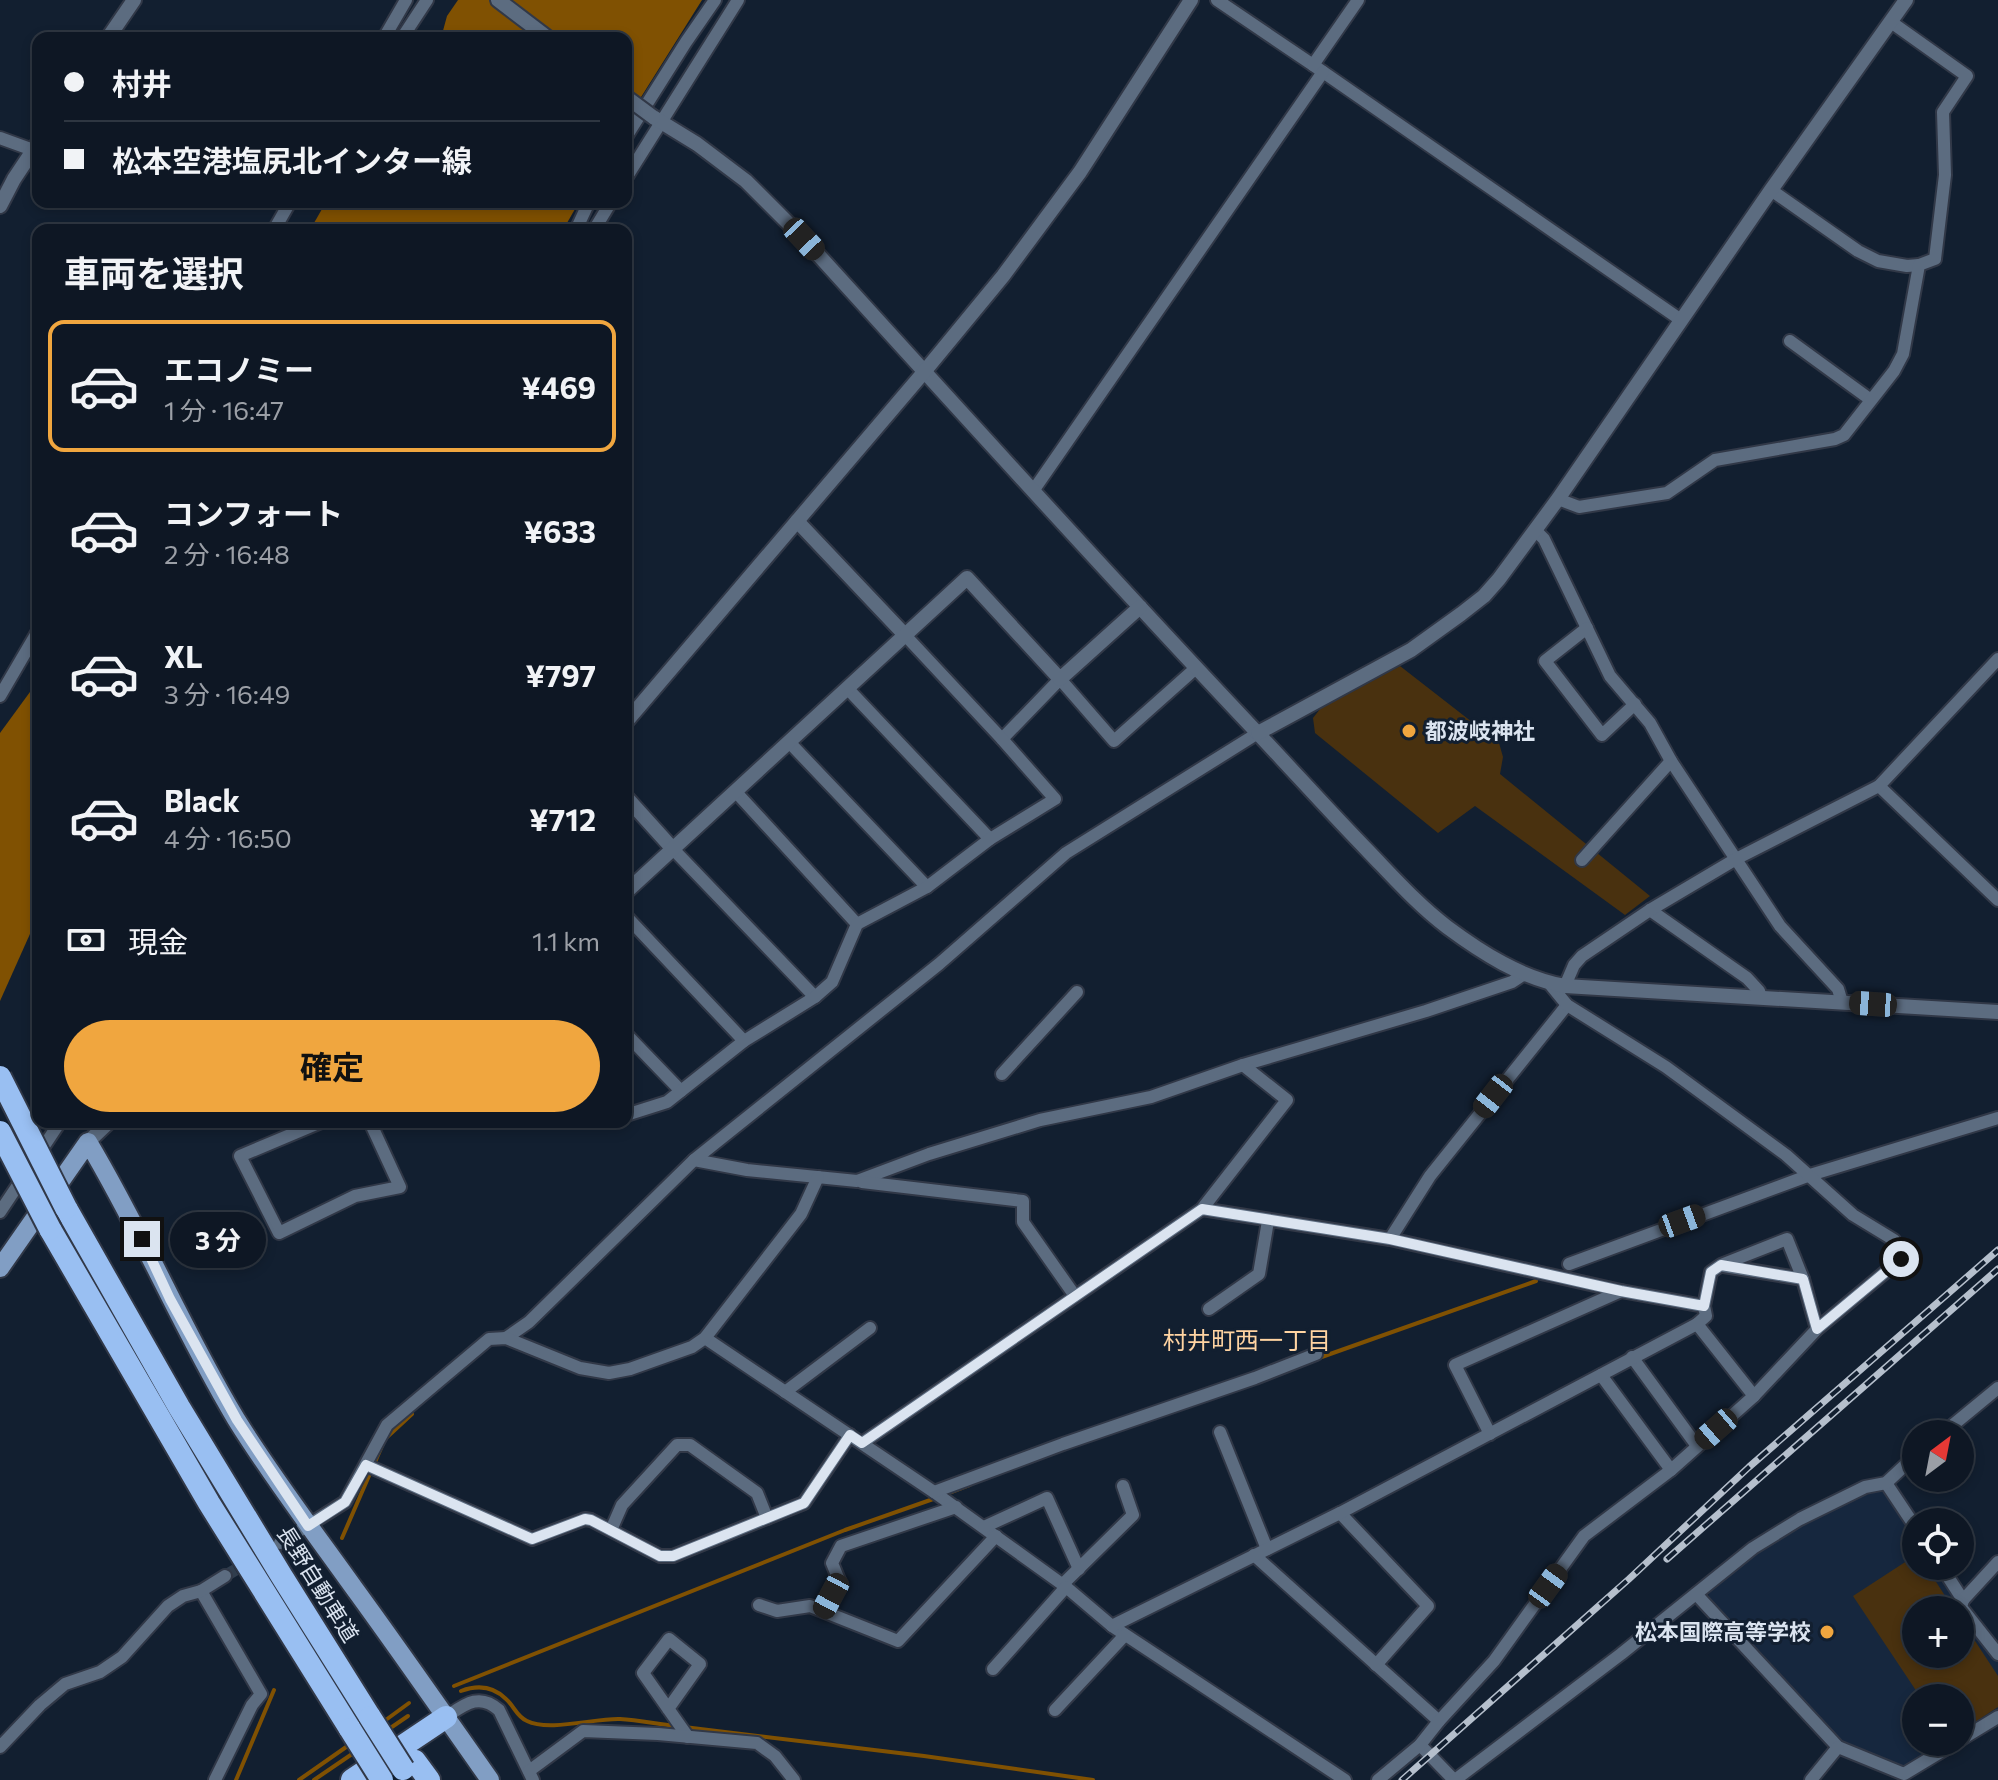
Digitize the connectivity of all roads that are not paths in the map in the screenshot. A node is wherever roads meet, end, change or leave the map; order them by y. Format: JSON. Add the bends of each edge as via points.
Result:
{"nodes":[{"id":1,"x":134,"y":0,"type":"edge"},
{"id":2,"x":406,"y":0,"type":"edge"},
{"id":3,"x":427,"y":0,"type":"edge"},
{"id":4,"x":498,"y":0,"type":"edge"},
{"id":5,"x":715,"y":0,"type":"edge"},
{"id":6,"x":738,"y":0,"type":"edge"},
{"id":7,"x":1191,"y":0,"type":"edge"},
{"id":8,"x":1217,"y":0,"type":"edge"},
{"id":9,"x":1358,"y":0,"type":"edge"},
{"id":10,"x":1906,"y":0,"type":"edge"},
{"id":11,"x":1891,"y":22,"type":"junction"},
{"id":12,"x":112,"y":32,"type":"edge"},
{"id":13,"x":387,"y":32,"type":"edge"},
{"id":14,"x":406,"y":32,"type":"edge"},
{"id":15,"x":540,"y":32,"type":"edge"},
{"id":16,"x":1318,"y":68,"type":"junction"},
{"id":17,"x":632,"y":101,"type":"edge"},
{"id":18,"x":657,"y":120,"type":"junction"},
{"id":19,"x":632,"y":128,"type":"edge"},
{"id":20,"x":0,"y":138,"type":"edge"},
{"id":21,"x":32,"y":145,"type":"edge"},
{"id":22,"x":32,"y":151,"type":"edge"},
{"id":23,"x":632,"y":167,"type":"edge"},
{"id":24,"x":1771,"y":190,"type":"junction"},
{"id":25,"x":0,"y":206,"type":"edge"},
{"id":26,"x":1919,"y":265,"type":"junction"},
{"id":27,"x":1681,"y":320,"type":"junction"},
{"id":28,"x":1790,"y":341,"type":"dead end"},
{"id":29,"x":924,"y":372,"type":"junction"},
{"id":30,"x":1871,"y":400,"type":"junction"},
{"id":31,"x":1033,"y":491,"type":"junction"},
{"id":32,"x":1558,"y":499,"type":"junction"},
{"id":33,"x":797,"y":521,"type":"junction"},
{"id":34,"x":1535,"y":530,"type":"junction"},
{"id":35,"x":1140,"y":607,"type":"junction"},
{"id":36,"x":1587,"y":628,"type":"junction"},
{"id":37,"x":904,"y":634,"type":"junction"},
{"id":38,"x":32,"y":641,"type":"edge"},
{"id":39,"x":1998,"y":659,"type":"edge"},
{"id":40,"x":1196,"y":668,"type":"junction"},
{"id":41,"x":1060,"y":679,"type":"junction"},
{"id":42,"x":847,"y":688,"type":"junction"},
{"id":43,"x":0,"y":696,"type":"edge"},
{"id":44,"x":1635,"y":704,"type":"junction"},
{"id":45,"x":632,"y":715,"type":"edge"},
{"id":46,"x":1258,"y":733,"type":"junction"},
{"id":47,"x":1002,"y":739,"type":"junction"},
{"id":48,"x":789,"y":742,"type":"junction"},
{"id":49,"x":1671,"y":761,"type":"junction"},
{"id":50,"x":1879,"y":786,"type":"junction"},
{"id":51,"x":735,"y":791,"type":"junction"},
{"id":52,"x":632,"y":804,"type":"edge"},
{"id":53,"x":990,"y":839,"type":"junction"},
{"id":54,"x":672,"y":848,"type":"junction"},
{"id":55,"x":1736,"y":859,"type":"junction"},
{"id":56,"x":1582,"y":860,"type":"dead end"},
{"id":57,"x":632,"y":886,"type":"edge"},
{"id":58,"x":927,"y":887,"type":"junction"},
{"id":59,"x":1998,"y":900,"type":"edge"},
{"id":60,"x":1650,"y":910,"type":"junction"},
{"id":61,"x":632,"y":922,"type":"edge"},
{"id":62,"x":857,"y":924,"type":"junction"},
{"id":63,"x":1524,"y":974,"type":"junction"},
{"id":64,"x":1549,"y":983,"type":"junction"},
{"id":65,"x":1565,"y":986,"type":"junction"},
{"id":66,"x":1077,"y":992,"type":"dead end"},
{"id":67,"x":815,"y":997,"type":"junction"},
{"id":68,"x":1761,"y":998,"type":"junction"},
{"id":69,"x":1842,"y":1002,"type":"junction"},
{"id":70,"x":1567,"y":1005,"type":"junction"},
{"id":71,"x":1998,"y":1012,"type":"edge"},
{"id":72,"x":632,"y":1040,"type":"edge"},
{"id":73,"x":744,"y":1041,"type":"junction"},
{"id":74,"x":1243,"y":1065,"type":"junction"},
{"id":75,"x":1002,"y":1074,"type":"dead end"},
{"id":76,"x":0,"y":1077,"type":"edge"},
{"id":77,"x":681,"y":1091,"type":"junction"},
{"id":78,"x":632,"y":1113,"type":"edge"},
{"id":79,"x":1998,"y":1118,"type":"edge"},
{"id":80,"x":56,"y":1128,"type":"edge"},
{"id":81,"x":103,"y":1128,"type":"edge"},
{"id":82,"x":307,"y":1128,"type":"edge"},
{"id":83,"x":373,"y":1128,"type":"edge"},
{"id":84,"x":0,"y":1132,"type":"edge"},
{"id":85,"x":88,"y":1142,"type":"junction"},
{"id":86,"x":694,"y":1160,"type":"junction"},
{"id":87,"x":1810,"y":1175,"type":"junction"},
{"id":88,"x":818,"y":1177,"type":"junction"},
{"id":89,"x":857,"y":1181,"type":"junction"},
{"id":90,"x":1202,"y":1209,"type":"junction"},
{"id":91,"x":0,"y":1212,"type":"edge"},
{"id":92,"x":1268,"y":1221,"type":"junction"},
{"id":93,"x":1390,"y":1239,"type":"junction"},
{"id":94,"x":1569,"y":1264,"type":"dead end"},
{"id":95,"x":1721,"y":1265,"type":"junction"},
{"id":96,"x":0,"y":1268,"type":"edge"},
{"id":97,"x":1803,"y":1279,"type":"junction"},
{"id":98,"x":1621,"y":1291,"type":"junction"},
{"id":99,"x":1075,"y":1296,"type":"junction"},
{"id":100,"x":1704,"y":1306,"type":"junction"},
{"id":101,"x":1209,"y":1309,"type":"dead end"},
{"id":102,"x":1697,"y":1324,"type":"junction"},
{"id":103,"x":870,"y":1328,"type":"dead end"},
{"id":104,"x":1817,"y":1329,"type":"junction"},
{"id":105,"x":506,"y":1338,"type":"junction"},
{"id":106,"x":705,"y":1338,"type":"junction"},
{"id":107,"x":1316,"y":1354,"type":"dead end"},
{"id":108,"x":1632,"y":1357,"type":"junction"},
{"id":109,"x":1601,"y":1375,"type":"junction"},
{"id":110,"x":1998,"y":1388,"type":"edge"},
{"id":111,"x":785,"y":1392,"type":"junction"},
{"id":112,"x":1754,"y":1396,"type":"junction"},
{"id":113,"x":1959,"y":1420,"type":"edge"},
{"id":114,"x":1220,"y":1432,"type":"dead end"},
{"id":115,"x":1490,"y":1434,"type":"junction"},
{"id":116,"x":850,"y":1435,"type":"junction"},
{"id":117,"x":862,"y":1443,"type":"junction"},
{"id":118,"x":1697,"y":1446,"type":"junction"},
{"id":119,"x":366,"y":1465,"type":"junction"},
{"id":120,"x":1902,"y":1468,"type":"edge"},
{"id":121,"x":1671,"y":1470,"type":"junction"},
{"id":122,"x":1886,"y":1483,"type":"junction"},
{"id":123,"x":1123,"y":1486,"type":"dead end"},
{"id":124,"x":934,"y":1492,"type":"junction"},
{"id":125,"x":956,"y":1507,"type":"junction"},
{"id":126,"x":1903,"y":1508,"type":"edge"},
{"id":127,"x":1340,"y":1513,"type":"junction"},
{"id":128,"x":767,"y":1518,"type":"junction"},
{"id":129,"x":308,"y":1526,"type":"junction"},
{"id":130,"x":984,"y":1527,"type":"junction"},
{"id":131,"x":611,"y":1530,"type":"junction"},
{"id":132,"x":996,"y":1536,"type":"junction"},
{"id":133,"x":280,"y":1543,"type":"tunnel mouth"},
{"id":134,"x":1267,"y":1549,"type":"junction"},
{"id":135,"x":1254,"y":1555,"type":"junction"},
{"id":136,"x":1998,"y":1562,"type":"edge"},
{"id":137,"x":1079,"y":1569,"type":"junction"},
{"id":138,"x":225,"y":1576,"type":"tunnel mouth"},
{"id":139,"x":1065,"y":1586,"type":"junction"},
{"id":140,"x":201,"y":1591,"type":"junction"},
{"id":141,"x":1696,"y":1594,"type":"junction"},
{"id":142,"x":1967,"y":1596,"type":"edge"},
{"id":143,"x":759,"y":1605,"type":"dead end"},
{"id":144,"x":823,"y":1611,"type":"junction"},
{"id":145,"x":1974,"y":1624,"type":"edge"},
{"id":146,"x":1112,"y":1626,"type":"junction"},
{"id":147,"x":1125,"y":1635,"type":"junction"},
{"id":148,"x":1998,"y":1654,"type":"edge"},
{"id":149,"x":1376,"y":1665,"type":"junction"},
{"id":150,"x":993,"y":1669,"type":"dead end"},
{"id":151,"x":668,"y":1709,"type":"junction"},
{"id":152,"x":1055,"y":1710,"type":"dead end"},
{"id":153,"x":446,"y":1717,"type":"junction"},
{"id":154,"x":1998,"y":1717,"type":"edge"},
{"id":155,"x":1439,"y":1721,"type":"junction"},
{"id":156,"x":1974,"y":1731,"type":"edge"},
{"id":157,"x":344,"y":1733,"type":"junction"},
{"id":158,"x":688,"y":1737,"type":"junction"},
{"id":159,"x":1420,"y":1745,"type":"junction"},
{"id":160,"x":0,"y":1747,"type":"edge"},
{"id":161,"x":1838,"y":1747,"type":"junction"},
{"id":162,"x":1936,"y":1756,"type":"edge"},
{"id":163,"x":409,"y":1770,"type":"edge"},
{"id":164,"x":531,"y":1776,"type":"edge"},
{"id":165,"x":1906,"y":1777,"type":"edge"},
{"id":166,"x":215,"y":1780,"type":"edge"},
{"id":167,"x":352,"y":1780,"type":"edge"},
{"id":168,"x":364,"y":1780,"type":"edge"},
{"id":169,"x":382,"y":1780,"type":"edge"},
{"id":170,"x":429,"y":1780,"type":"edge"},
{"id":171,"x":490,"y":1780,"type":"edge"},
{"id":172,"x":794,"y":1780,"type":"edge"},
{"id":173,"x":1345,"y":1780,"type":"edge"},
{"id":174,"x":1378,"y":1780,"type":"edge"},
{"id":175,"x":1454,"y":1780,"type":"edge"},
{"id":176,"x":1811,"y":1780,"type":"edge"}],
"edges":[{"from":1,"to":12,"type":"street"},
{"from":2,"to":13,"type":"street"},
{"from":3,"to":14,"type":"street"},
{"from":4,"to":15,"type":"street"},
{"from":5,"to":19,"type":"street"},
{"from":6,"to":18,"type":"street"},
{"from":7,"to":29,"type":"street","via":[[1080,172]]},
{"from":8,"to":16,"type":"street"},
{"from":9,"to":16,"type":"street"},
{"from":10,"to":11,"type":"street"},
{"from":11,"to":24,"type":"street"},
{"from":11,"to":26,"type":"street","via":[[1967,76],[1943,112],[1945,175],[1935,259]]},
{"from":16,"to":27,"type":"street"},
{"from":16,"to":31,"type":"street"},
{"from":17,"to":18,"type":"street","bridge":true},
{"from":18,"to":23,"type":"street"},
{"from":18,"to":29,"type":"street","via":[[746,181]]},
{"from":20,"to":21,"type":"street"},
{"from":22,"to":25,"type":"street"},
{"from":24,"to":26,"type":"street","via":[[1858,251],[1878,261]]},
{"from":24,"to":27,"type":"street"},
{"from":26,"to":30,"type":"street","via":[[1903,354]]},
{"from":27,"to":32,"type":"street"},
{"from":28,"to":30,"type":"street"},
{"from":29,"to":31,"type":"street"},
{"from":29,"to":33,"type":"street"},
{"from":30,"to":32,"type":"street","via":[[1844,435],[1715,460],[1667,493],[1579,507]]},
{"from":31,"to":35,"type":"street"},
{"from":32,"to":34,"type":"street"},
{"from":33,"to":37,"type":"street"},
{"from":33,"to":45,"type":"street"},
{"from":34,"to":36,"type":"street"},
{"from":34,"to":46,"type":"street","via":[[1484,596],[1461,614],[1411,650]]},
{"from":35,"to":40,"type":"street"},
{"from":35,"to":41,"type":"street"},
{"from":36,"to":44,"type":"street","via":[[1610,676]]},
{"from":36,"to":44,"type":"street","via":[[1545,661],[1602,735]]},
{"from":37,"to":41,"type":"street","via":[[967,578]]},
{"from":37,"to":42,"type":"street"},
{"from":37,"to":47,"type":"street"},
{"from":38,"to":43,"type":"street"},
{"from":39,"to":50,"type":"street"},
{"from":40,"to":41,"type":"street","via":[[1114,741]]},
{"from":40,"to":46,"type":"street"},
{"from":41,"to":47,"type":"street"},
{"from":42,"to":48,"type":"street"},
{"from":42,"to":53,"type":"street"},
{"from":44,"to":49,"type":"street"},
{"from":46,"to":63,"type":"street","via":[[1412,897],[1469,943]]},
{"from":46,"to":86,"type":"street","via":[[1066,853],[939,964]]},
{"from":47,"to":53,"type":"street","via":[[1055,799]]},
{"from":48,"to":51,"type":"street"},
{"from":48,"to":58,"type":"street"},
{"from":49,"to":55,"type":"street"},
{"from":49,"to":56,"type":"street"},
{"from":50,"to":55,"type":"street"},
{"from":50,"to":59,"type":"street"},
{"from":51,"to":54,"type":"street"},
{"from":51,"to":62,"type":"street"},
{"from":52,"to":54,"type":"street"},
{"from":53,"to":58,"type":"street"},
{"from":54,"to":57,"type":"street"},
{"from":54,"to":67,"type":"street"},
{"from":55,"to":60,"type":"street"},
{"from":55,"to":69,"type":"street","via":[[1780,926],[1838,989]]},
{"from":58,"to":62,"type":"street"},
{"from":60,"to":65,"type":"street","via":[[1582,956]]},
{"from":60,"to":68,"type":"street","via":[[1747,978]]},
{"from":61,"to":73,"type":"street"},
{"from":62,"to":67,"type":"street","via":[[832,982]]},
{"from":63,"to":64,"type":"street"},
{"from":63,"to":74,"type":"street","via":[[1426,1011]]},
{"from":64,"to":65,"type":"street"},
{"from":64,"to":70,"type":"street"},
{"from":65,"to":68,"type":"street"},
{"from":66,"to":75,"type":"street"},
{"from":67,"to":73,"type":"street"},
{"from":68,"to":69,"type":"street"},
{"from":69,"to":71,"type":"street"},
{"from":70,"to":87,"type":"street","via":[[1666,1067]]},
{"from":70,"to":93,"type":"street","via":[[1430,1176]]},
{"from":72,"to":77,"type":"street"},
{"from":73,"to":77,"type":"street"},
{"from":74,"to":89,"type":"street","via":[[1151,1097],[1040,1120]]},
{"from":74,"to":90,"type":"street","via":[[1287,1100]]},
{"from":76,"to":163,"type":"highway","name":"長野自動車道","bridge":true,"via":[[66,1208],[179,1407]]},
{"from":77,"to":78,"type":"street","via":[[667,1102]]},
{"from":79,"to":87,"type":"street"},
{"from":80,"to":91,"type":"street"},
{"from":81,"to":85,"type":"street"},
{"from":82,"to":83,"type":"street","via":[[240,1156],[279,1233],[355,1196],[400,1187]]},
{"from":84,"to":157,"type":"highway","bridge":true,"via":[[50,1229],[209,1503],[224,1540]]},
{"from":85,"to":96,"type":"main road"},
{"from":85,"to":129,"type":"main road","via":[[237,1420]]},
{"from":86,"to":88,"type":"street"},
{"from":86,"to":105,"type":"street","via":[[529,1322]]},
{"from":87,"to":94,"type":"street"},
{"from":87,"to":104,"type":"street","via":[[1853,1215],[1894,1240],[1901,1259]]},
{"from":88,"to":89,"type":"street"},
{"from":88,"to":106,"type":"street","via":[[801,1214]]},
{"from":89,"to":99,"type":"street","via":[[1023,1201],[1023,1222]]},
{"from":90,"to":92,"type":"street"},
{"from":90,"to":99,"type":"street"},
{"from":92,"to":93,"type":"street"},
{"from":92,"to":101,"type":"street","via":[[1259,1274]]},
{"from":93,"to":98,"type":"street"},
{"from":95,"to":97,"type":"street"},
{"from":95,"to":97,"type":"street","via":[[1787,1239]]},
{"from":95,"to":100,"type":"street","via":[[1711,1272]]},
{"from":97,"to":104,"type":"street"},
{"from":98,"to":100,"type":"street"},
{"from":98,"to":115,"type":"street","via":[[1455,1365]]},
{"from":99,"to":117,"type":"street"},
{"from":100,"to":102,"type":"street","via":[[1706,1316]]},
{"from":102,"to":108,"type":"street"},
{"from":102,"to":112,"type":"street"},
{"from":103,"to":111,"type":"street"},
{"from":104,"to":112,"type":"street"},
{"from":105,"to":106,"type":"street","via":[[580,1368],[609,1373],[692,1347]]},
{"from":105,"to":119,"type":"street","via":[[489,1339],[387,1425]]},
{"from":106,"to":111,"type":"street"},
{"from":107,"to":124,"type":"street"},
{"from":108,"to":109,"type":"street"},
{"from":108,"to":118,"type":"street"},
{"from":109,"to":115,"type":"street"},
{"from":109,"to":121,"type":"street"},
{"from":110,"to":113,"type":"street"},
{"from":111,"to":116,"type":"street"},
{"from":112,"to":118,"type":"street"},
{"from":114,"to":134,"type":"street"},
{"from":115,"to":127,"type":"street"},
{"from":116,"to":117,"type":"street"},
{"from":116,"to":128,"type":"street","via":[[804,1503]]},
{"from":117,"to":124,"type":"street"},
{"from":118,"to":121,"type":"street"},
{"from":119,"to":129,"type":"street","via":[[345,1502]]},
{"from":119,"to":131,"type":"street","via":[[532,1539],[585,1519]]},
{"from":120,"to":122,"type":"street"},
{"from":121,"to":155,"type":"street","via":[[1584,1536],[1494,1661]]},
{"from":122,"to":126,"type":"street"},
{"from":122,"to":141,"type":"street","via":[[1865,1487],[1800,1519]]},
{"from":123,"to":137,"type":"street","via":[[1133,1515]]},
{"from":124,"to":125,"type":"street"},
{"from":125,"to":130,"type":"street"},
{"from":125,"to":144,"type":"street","via":[[841,1546],[832,1563],[839,1580]]},
{"from":127,"to":134,"type":"street"},
{"from":127,"to":149,"type":"street","via":[[1428,1606]]},
{"from":128,"to":131,"type":"street","via":[[673,1556],[660,1556]]},
{"from":128,"to":131,"type":"street","via":[[757,1493],[690,1445],[677,1445],[622,1505]]},
{"from":129,"to":133,"type":"street"},
{"from":129,"to":153,"type":"main road"},
{"from":130,"to":132,"type":"street"},
{"from":130,"to":137,"type":"street","via":[[1047,1498]]},
{"from":132,"to":139,"type":"street"},
{"from":132,"to":144,"type":"street","via":[[898,1641]]},
{"from":134,"to":135,"type":"street"},
{"from":135,"to":146,"type":"street"},
{"from":135,"to":149,"type":"street"},
{"from":136,"to":142,"type":"street"},
{"from":137,"to":139,"type":"street"},
{"from":138,"to":140,"type":"street"},
{"from":139,"to":146,"type":"street"},
{"from":139,"to":150,"type":"street"},
{"from":140,"to":160,"type":"street","via":[[168,1606],[122,1657],[100,1672],[65,1684]]},
{"from":140,"to":166,"type":"street","via":[[261,1694]]},
{"from":141,"to":161,"type":"street"},
{"from":141,"to":175,"type":"street"},
{"from":143,"to":144,"type":"street","via":[[777,1611],[810,1606]]},
{"from":145,"to":148,"type":"street"},
{"from":146,"to":147,"type":"street"},
{"from":147,"to":152,"type":"street"},
{"from":147,"to":173,"type":"street"},
{"from":149,"to":155,"type":"street"},
{"from":151,"to":151,"type":"street","via":[[643,1673],[669,1639],[700,1664]]},
{"from":151,"to":158,"type":"street"},
{"from":153,"to":164,"type":"street","via":[[474,1701],[494,1705]]},
{"from":153,"to":167,"type":"highway"},
{"from":153,"to":171,"type":"main road"},
{"from":154,"to":156,"type":"street"},
{"from":155,"to":159,"type":"street"},
{"from":157,"to":168,"type":"highway"},
{"from":157,"to":169,"type":"highway","bridge":true},
{"from":158,"to":164,"type":"street","via":[[583,1731]]},
{"from":158,"to":172,"type":"street","via":[[757,1743]]},
{"from":159,"to":174,"type":"street"},
{"from":159,"to":175,"type":"street"},
{"from":161,"to":165,"type":"street"},
{"from":161,"to":176,"type":"street"},
{"from":162,"to":165,"type":"street"},
{"from":163,"to":170,"type":"highway","name":"長野自動車道"}]}
